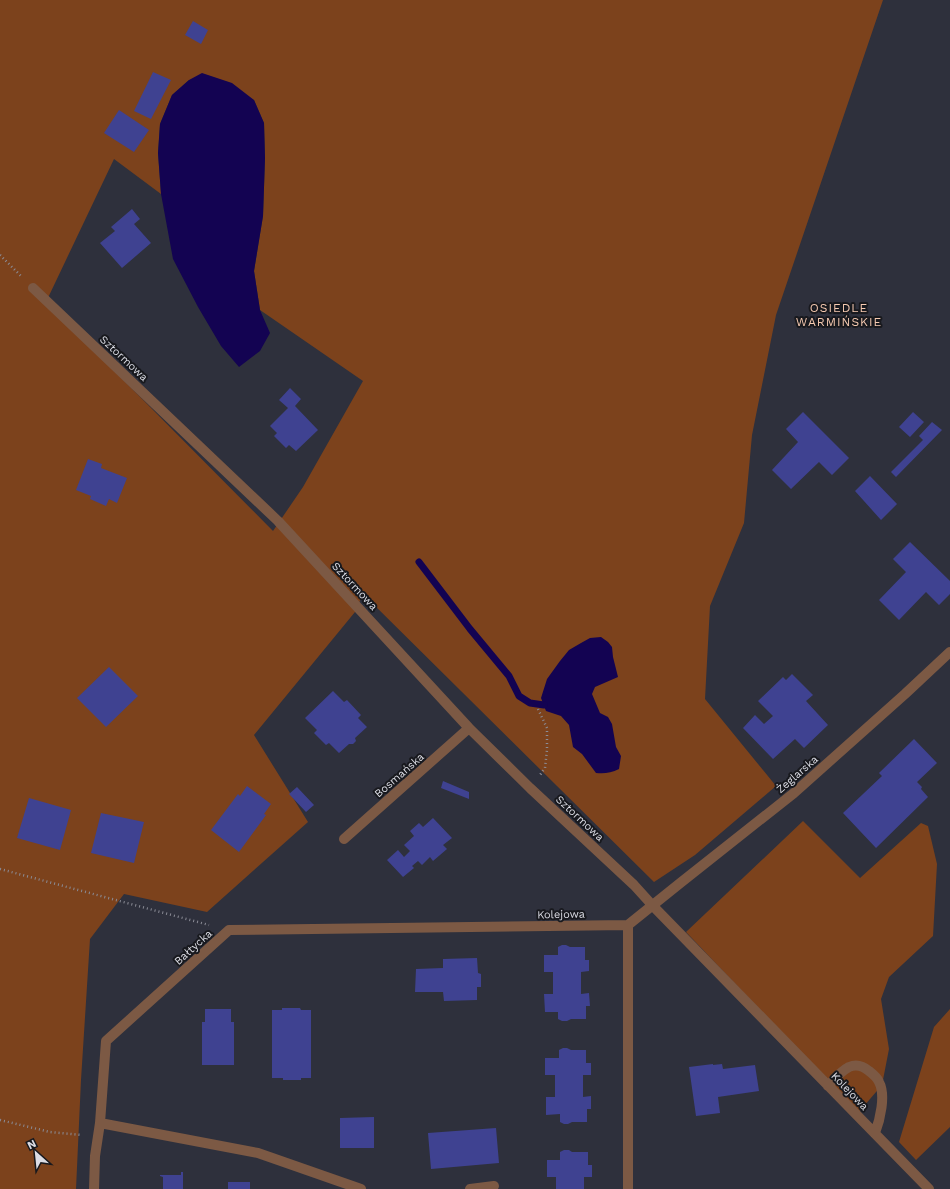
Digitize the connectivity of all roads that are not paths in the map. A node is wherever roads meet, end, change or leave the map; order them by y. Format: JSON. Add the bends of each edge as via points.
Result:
{"nodes":[{"id":1,"x":33,"y":288,"type":"road end"},
{"id":2,"x":950,"y":652,"type":"edge"},
{"id":3,"x":469,"y":728,"type":"junction"},
{"id":4,"x":344,"y":839,"type":"dead end"},
{"id":5,"x":653,"y":906,"type":"junction"},
{"id":6,"x":628,"y":925,"type":"junction"},
{"id":7,"x":229,"y":930,"type":"joint"},
{"id":8,"x":828,"y":1086,"type":"junction"},
{"id":9,"x":100,"y":1123,"type":"junction"},
{"id":10,"x":875,"y":1133,"type":"junction"},
{"id":11,"x":494,"y":1186,"type":"dead end"},
{"id":12,"x":94,"y":1189,"type":"edge"},
{"id":13,"x":361,"y":1189,"type":"edge"},
{"id":14,"x":470,"y":1189,"type":"edge"},
{"id":15,"x":628,"y":1189,"type":"edge"},
{"id":16,"x":929,"y":1189,"type":"edge"}],
"edges":[{"from":1,"to":3,"type":"street","name":"Sztormowa","via":[[278,521]]},
{"from":2,"to":5,"type":"street","name":"Żeglarska","via":[[794,793]]},
{"from":3,"to":4,"type":"street","name":"Bosmańska"},
{"from":3,"to":5,"type":"street","name":"Sztormowa","via":[[634,884]]},
{"from":5,"to":6,"type":"street","name":"Żeglarska"},
{"from":5,"to":8,"type":"street","name":"Kolejowa"},
{"from":6,"to":7,"type":"street","name":"Kolejowa"},
{"from":6,"to":15,"type":"street"},
{"from":7,"to":9,"type":"street","name":"Bałtycka","via":[[106,1041]]},
{"from":8,"to":10,"type":"street","name":"Kolejowa"},
{"from":8,"to":10,"type":"street","via":[[853,1066],[866,1068],[874,1075],[882,1091],[880,1120]]},
{"from":9,"to":12,"type":"street","name":"Bałtycka"},
{"from":9,"to":13,"type":"street","via":[[258,1153]]},
{"from":10,"to":16,"type":"street","name":"Kolejowa"},
{"from":11,"to":14,"type":"street"}]}
